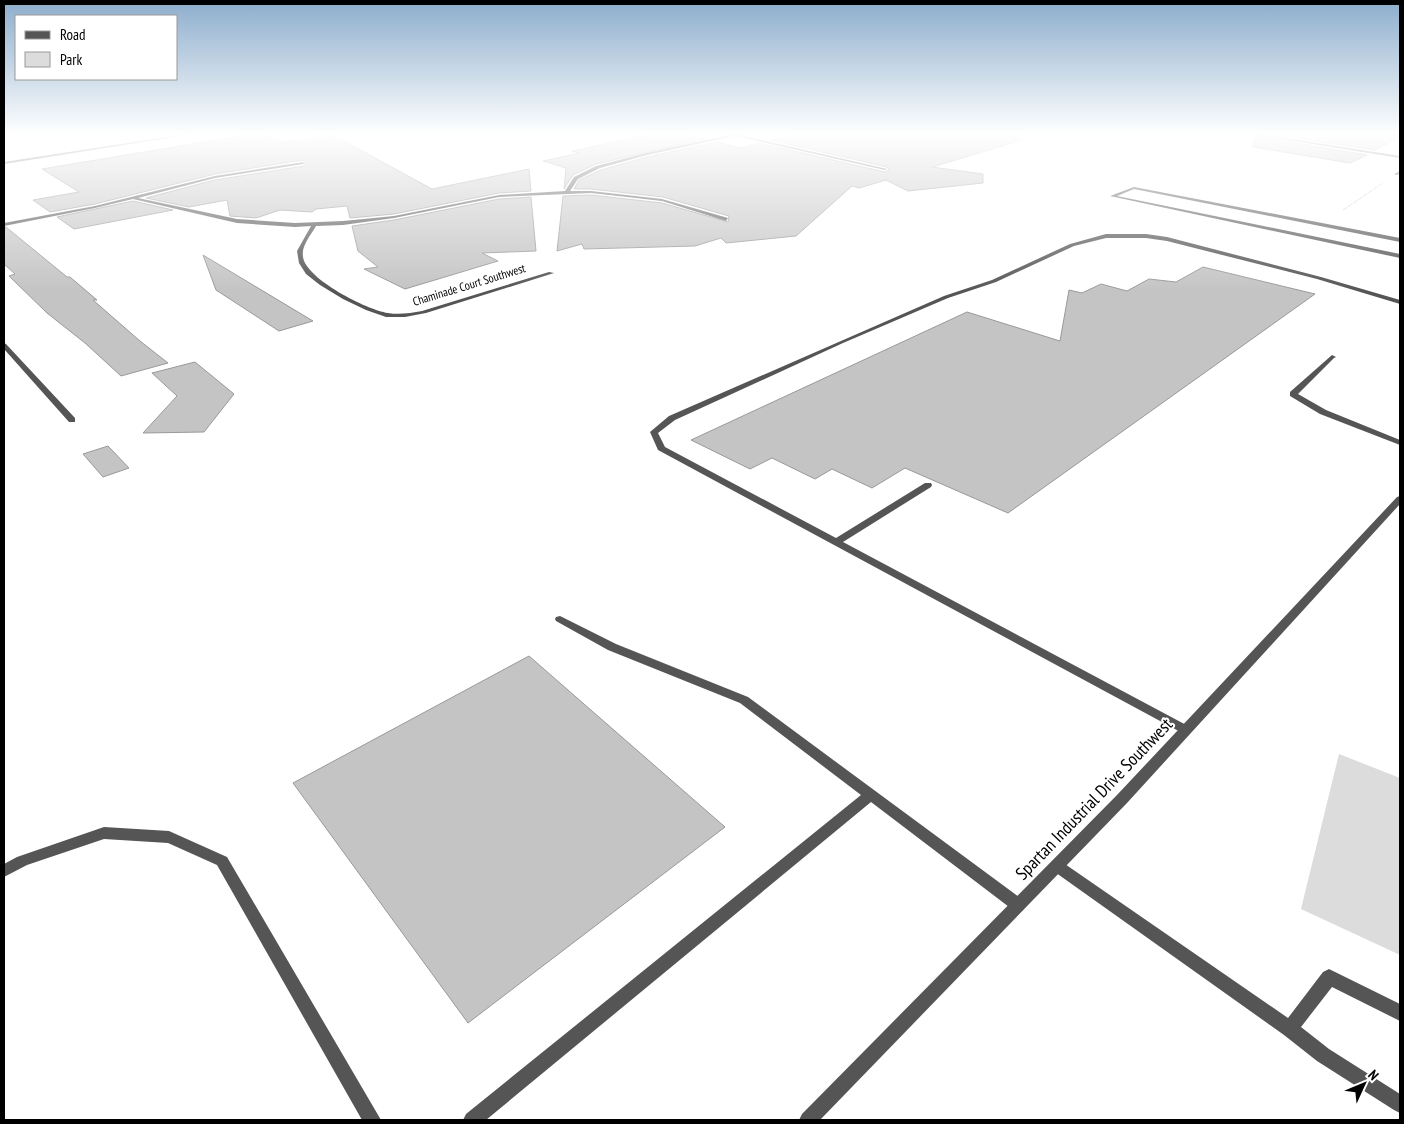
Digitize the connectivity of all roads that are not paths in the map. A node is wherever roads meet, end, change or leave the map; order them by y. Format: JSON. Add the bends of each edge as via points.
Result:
{"nodes":[{"id":1,"x":180,"y":186,"type":"edge"},
{"id":2,"x":571,"y":186,"type":"edge"},
{"id":3,"x":567,"y":192,"type":"junction"},
{"id":4,"x":134,"y":198,"type":"junction"},
{"id":5,"x":726,"y":219,"type":"dead end"},
{"id":6,"x":315,"y":224,"type":"junction"},
{"id":7,"x":4,"y":225,"type":"edge"},
{"id":8,"x":1400,"y":240,"type":"edge"},
{"id":9,"x":1400,"y":256,"type":"edge"},
{"id":10,"x":551,"y":272,"type":"dead end"},
{"id":11,"x":1400,"y":302,"type":"edge"},
{"id":12,"x":4,"y":346,"type":"edge"},
{"id":13,"x":1332,"y":357,"type":"dead end"},
{"id":14,"x":72,"y":420,"type":"dead end"},
{"id":15,"x":1400,"y":443,"type":"edge"},
{"id":16,"x":928,"y":485,"type":"dead end"},
{"id":17,"x":1398,"y":505,"type":"edge"},
{"id":18,"x":836,"y":542,"type":"junction"},
{"id":19,"x":560,"y":620,"type":"dead end"},
{"id":20,"x":1186,"y":730,"type":"junction"},
{"id":21,"x":870,"y":796,"type":"junction"},
{"id":22,"x":1057,"y":866,"type":"junction"},
{"id":23,"x":4,"y":871,"type":"edge"},
{"id":24,"x":1018,"y":905,"type":"junction"},
{"id":25,"x":1400,"y":1013,"type":"edge"},
{"id":26,"x":1290,"y":1029,"type":"junction"},
{"id":27,"x":1400,"y":1104,"type":"edge"},
{"id":28,"x":372,"y":1120,"type":"edge"},
{"id":29,"x":472,"y":1120,"type":"edge"},
{"id":30,"x":808,"y":1120,"type":"edge"}],
"edges":[{"from":1,"to":4,"type":"street"},
{"from":2,"to":3,"type":"street"},
{"from":3,"to":5,"type":"street","via":[[649,198]]},
{"from":3,"to":6,"type":"street","via":[[499,196],[394,217]]},
{"from":4,"to":6,"type":"street","via":[[237,221]]},
{"from":4,"to":7,"type":"street"},
{"from":6,"to":10,"type":"street","name":"Chaminade Court Southwest","via":[[300,251],[302,264],[309,274],[331,289],[386,315],[424,312]]},
{"from":8,"to":9,"type":"street","via":[[1134,188],[1112,196]]},
{"from":11,"to":18,"type":"street","via":[[1167,239],[1106,236],[1072,245],[994,281],[946,297],[840,342],[672,418],[654,432],[661,448]]},
{"from":12,"to":14,"type":"street"},
{"from":13,"to":15,"type":"street","via":[[1293,394],[1323,412]]},
{"from":16,"to":18,"type":"street"},
{"from":17,"to":20,"type":"street","name":"Spartan Industrial Drive Southwest"},
{"from":18,"to":20,"type":"street"},
{"from":19,"to":21,"type":"street","via":[[612,647],[744,700]]},
{"from":20,"to":22,"type":"street","name":"Spartan Industrial Drive Southwest"},
{"from":21,"to":24,"type":"street"},
{"from":21,"to":29,"type":"street"},
{"from":22,"to":24,"type":"street","name":"Spartan Industrial Drive Southwest"},
{"from":22,"to":26,"type":"street"},
{"from":23,"to":28,"type":"street","via":[[22,861],[104,833],[169,837],[222,861]]},
{"from":24,"to":30,"type":"street","name":"Spartan Industrial Drive Southwest"},
{"from":25,"to":26,"type":"street","via":[[1330,977]]},
{"from":26,"to":27,"type":"street","via":[[1323,1055]]}]}
